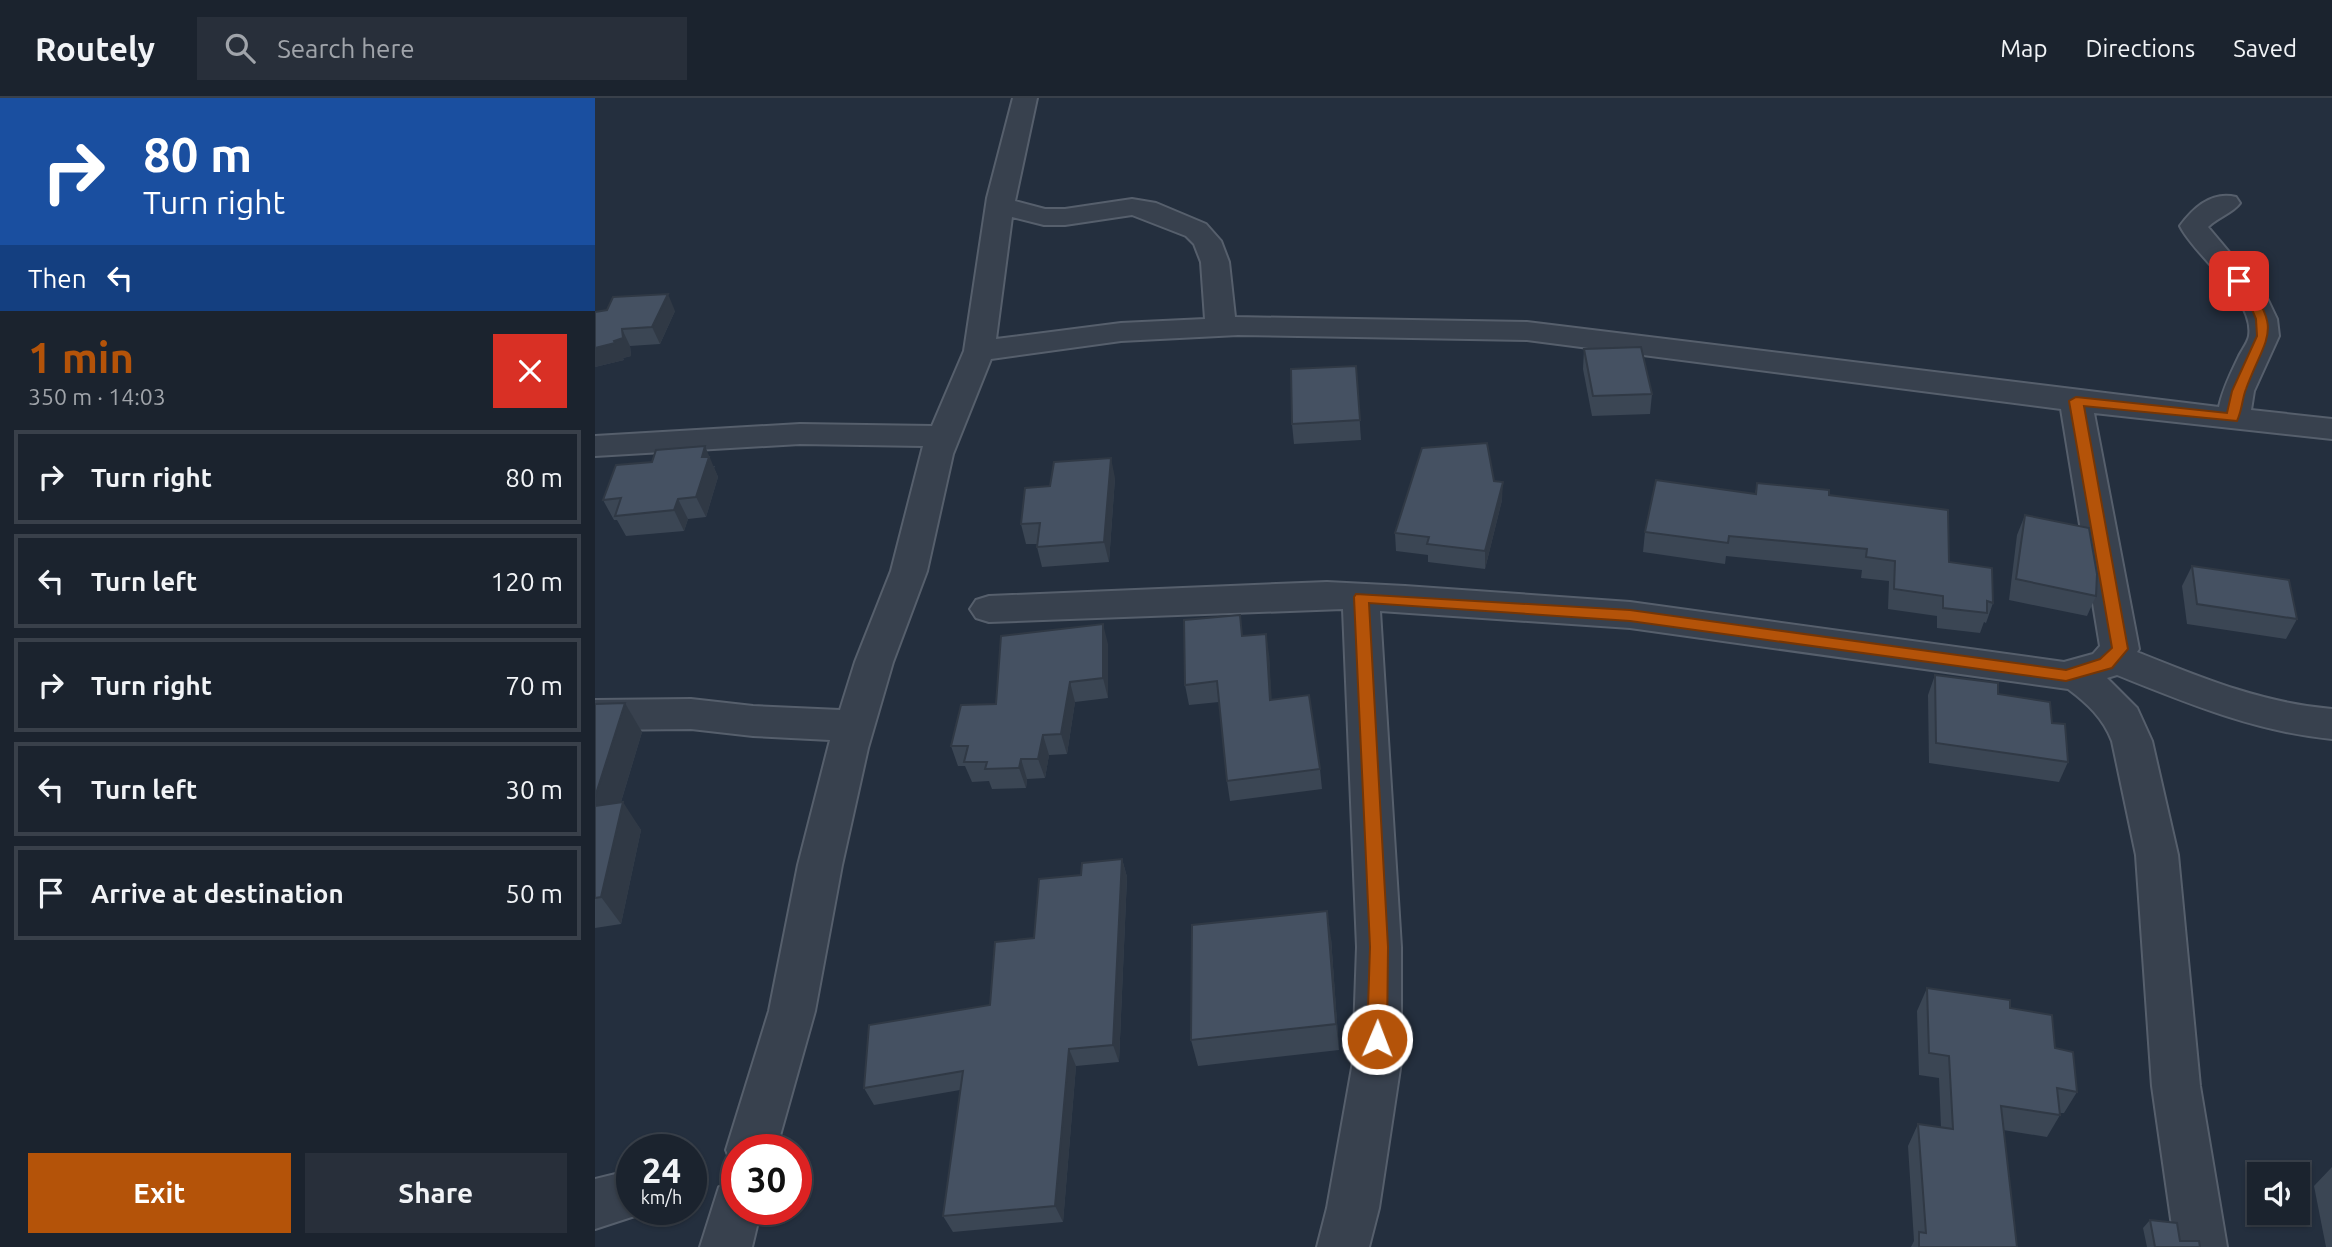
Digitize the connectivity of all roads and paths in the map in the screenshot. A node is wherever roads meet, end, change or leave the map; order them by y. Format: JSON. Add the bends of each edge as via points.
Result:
{"nodes":[{"id":1,"x":1025,"y":98,"type":"edge"},
{"id":2,"x":1001,"y":198,"type":"junction"},
{"id":3,"x":2226,"y":204,"type":"dead end"},
{"id":4,"x":1221,"y":327,"type":"junction"},
{"id":5,"x":979,"y":351,"type":"junction"},
{"id":6,"x":2076,"y":401,"type":"junction"},
{"id":7,"x":2233,"y":418,"type":"junction"},
{"id":8,"x":2332,"y":429,"type":"edge"},
{"id":9,"x":942,"y":436,"type":"junction"},
{"id":10,"x":598,"y":444,"type":"edge"},
{"id":11,"x":1361,"y":597,"type":"junction"},
{"id":12,"x":989,"y":609,"type":"dead end"},
{"id":13,"x":2093,"y":665,"type":"junction"},
{"id":14,"x":595,"y":715,"type":"edge"},
{"id":15,"x":2332,"y":724,"type":"edge"},
{"id":16,"x":855,"y":726,"type":"junction"},
{"id":17,"x":756,"y":1134,"type":"edge"},
{"id":18,"x":616,"y":1198,"type":"edge"},
{"id":19,"x":595,"y":1204,"type":"edge"},
{"id":20,"x":732,"y":1225,"type":"edge"},
{"id":21,"x":726,"y":1247,"type":"edge"},
{"id":22,"x":1343,"y":1247,"type":"edge"},
{"id":23,"x":2201,"y":1247,"type":"edge"}],
"edges":[{"from":1,"to":2,"type":"street"},
{"from":2,"to":4,"type":"street","via":[[1003,206],[1044,217],[1132,206],[1196,230],[1215,262]]},
{"from":2,"to":5,"type":"street"},
{"from":3,"to":7,"type":"street","via":[[2209,210],[2194,226],[2255,302],[2264,336],[2238,391]]},
{"from":4,"to":5,"type":"street","via":[[1121,332]]},
{"from":4,"to":6,"type":"street","via":[[1527,331]]},
{"from":5,"to":9,"type":"street"},
{"from":6,"to":7,"type":"street"},
{"from":6,"to":13,"type":"street","via":[[2120,649]]},
{"from":7,"to":8,"type":"street"},
{"from":9,"to":10,"type":"street","via":[[800,434]]},
{"from":9,"to":16,"type":"street","via":[[909,571]]},
{"from":11,"to":12,"type":"street"},
{"from":11,"to":13,"type":"street","via":[[1630,615],[2066,676]]},
{"from":11,"to":22,"type":"street","via":[[1379,947],[1377,1062]]},
{"from":13,"to":15,"type":"street","via":[[2269,715]]},
{"from":13,"to":23,"type":"street","via":[[2103,695],[2123,719],[2132,741],[2157,855],[2176,1086]]},
{"from":14,"to":16,"type":"street","via":[[691,714]]},
{"from":16,"to":17,"type":"street","via":[[820,865],[792,1011]]},
{"from":18,"to":19,"type":"street"},
{"from":20,"to":21,"type":"street"}]}
